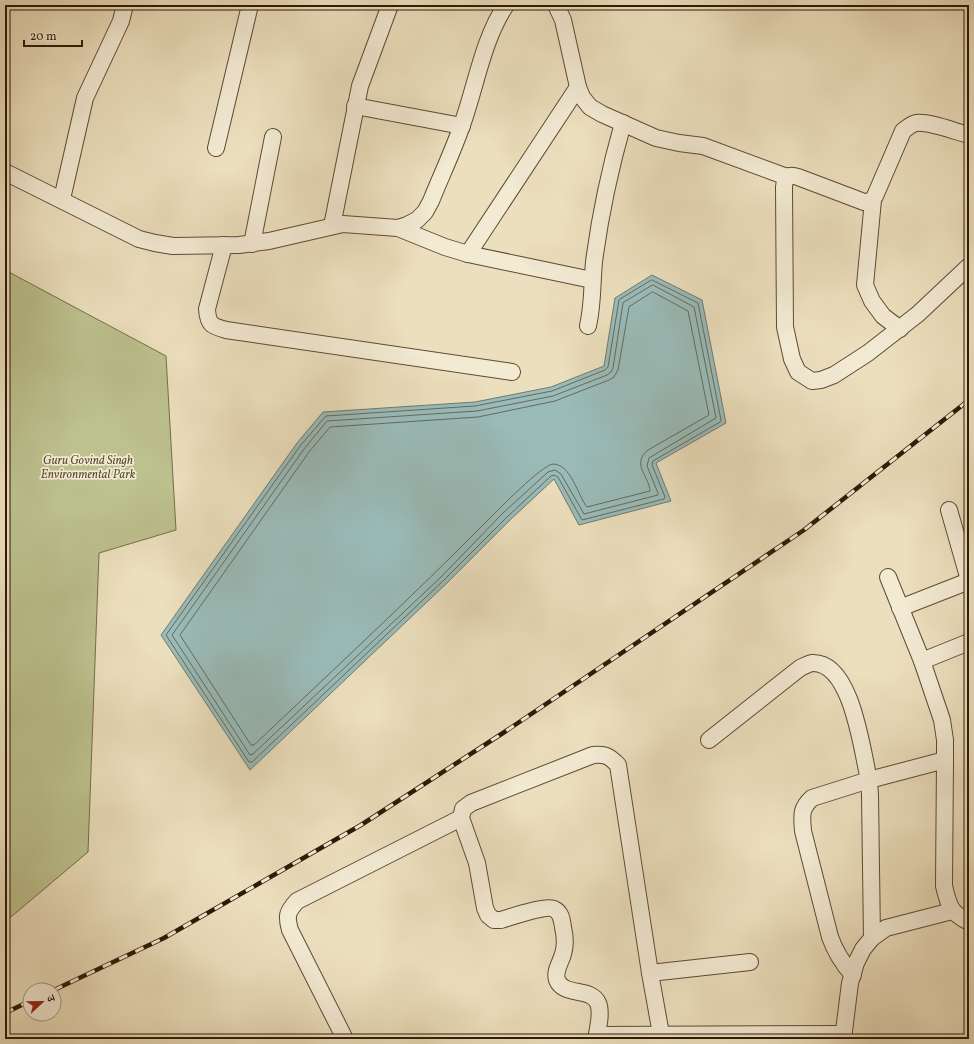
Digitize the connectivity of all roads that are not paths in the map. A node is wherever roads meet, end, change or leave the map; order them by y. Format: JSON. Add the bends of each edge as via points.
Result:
{"nodes":[{"id":1,"x":125,"y":5,"type":"edge"},
{"id":2,"x":250,"y":5,"type":"edge"},
{"id":3,"x":390,"y":5,"type":"edge"},
{"id":4,"x":506,"y":5,"type":"edge"},
{"id":5,"x":556,"y":5,"type":"edge"},
{"id":6,"x":578,"y":87,"type":"junction"},
{"id":7,"x":355,"y":106,"type":"junction"},
{"id":8,"x":623,"y":123,"type":"junction"},
{"id":9,"x":462,"y":126,"type":"junction"},
{"id":10,"x":969,"y":135,"type":"edge"},
{"id":11,"x":273,"y":137,"type":"dead end"},
{"id":12,"x":216,"y":148,"type":"dead end"},
{"id":13,"x":5,"y":172,"type":"edge"},
{"id":14,"x":787,"y":176,"type":"junction"},
{"id":15,"x":62,"y":199,"type":"junction"},
{"id":16,"x":873,"y":200,"type":"junction"},
{"id":17,"x":332,"y":226,"type":"junction"},
{"id":18,"x":398,"y":228,"type":"junction"},
{"id":19,"x":252,"y":244,"type":"junction"},
{"id":20,"x":224,"y":245,"type":"junction"},
{"id":21,"x":468,"y":254,"type":"junction"},
{"id":22,"x":969,"y":266,"type":"edge"},
{"id":23,"x":592,"y":280,"type":"junction"},
{"id":24,"x":588,"y":326,"type":"dead end"},
{"id":25,"x":900,"y":329,"type":"junction"},
{"id":26,"x":512,"y":372,"type":"dead end"},
{"id":27,"x":949,"y":510,"type":"dead end"},
{"id":28,"x":888,"y":577,"type":"dead end"},
{"id":29,"x":969,"y":581,"type":"edge"},
{"id":30,"x":900,"y":608,"type":"junction"},
{"id":31,"x":969,"y":642,"type":"edge"},
{"id":32,"x":922,"y":661,"type":"junction"},
{"id":33,"x":709,"y":740,"type":"dead end"},
{"id":34,"x":945,"y":760,"type":"junction"},
{"id":35,"x":869,"y":780,"type":"junction"},
{"id":36,"x":461,"y":818,"type":"junction"},
{"id":37,"x":952,"y":911,"type":"junction"},
{"id":38,"x":969,"y":922,"type":"edge"},
{"id":39,"x":872,"y":938,"type":"junction"},
{"id":40,"x":750,"y":962,"type":"dead end"},
{"id":41,"x":650,"y":973,"type":"junction"},
{"id":42,"x":853,"y":974,"type":"junction"},
{"id":43,"x":661,"y":1034,"type":"junction"},
{"id":44,"x":844,"y":1036,"type":"edge"},
{"id":45,"x":597,"y":1037,"type":"edge"},
{"id":46,"x":682,"y":1037,"type":"edge"},
{"id":47,"x":345,"y":1039,"type":"edge"}],
"edges":[{"from":1,"to":15,"type":"street","via":[[121,21],[85,98]]},
{"from":2,"to":12,"type":"street"},
{"from":3,"to":7,"type":"street"},
{"from":4,"to":9,"type":"street","via":[[490,37]]},
{"from":5,"to":6,"type":"street","via":[[563,20]]},
{"from":6,"to":8,"type":"street","via":[[590,107]]},
{"from":6,"to":21,"type":"street"},
{"from":7,"to":9,"type":"street"},
{"from":7,"to":17,"type":"street"},
{"from":8,"to":14,"type":"street","via":[[656,138],[703,146]]},
{"from":8,"to":23,"type":"street","via":[[605,194]]},
{"from":9,"to":18,"type":"street","via":[[425,212],[417,220]]},
{"from":10,"to":16,"type":"street","via":[[924,123],[910,126],[903,131]]},
{"from":11,"to":19,"type":"street"},
{"from":13,"to":15,"type":"street"},
{"from":14,"to":16,"type":"street","via":[[798,177],[864,202]]},
{"from":14,"to":25,"type":"street","via":[[784,181],[785,327],[792,359],[798,372],[812,381],[834,375]]},
{"from":15,"to":20,"type":"street","via":[[139,239],[155,244]]},
{"from":16,"to":25,"type":"street","via":[[865,285],[872,301],[884,316]]},
{"from":17,"to":18,"type":"street","via":[[343,224]]},
{"from":17,"to":19,"type":"street"},
{"from":18,"to":21,"type":"street"},
{"from":19,"to":20,"type":"street"},
{"from":20,"to":26,"type":"street","via":[[207,309],[207,318],[213,326]]},
{"from":21,"to":23,"type":"street"},
{"from":22,"to":25,"type":"street"},
{"from":23,"to":24,"type":"street","via":[[592,309]]},
{"from":27,"to":29,"type":"street"},
{"from":28,"to":30,"type":"street"},
{"from":29,"to":30,"type":"street"},
{"from":30,"to":32,"type":"street"},
{"from":31,"to":32,"type":"street"},
{"from":32,"to":34,"type":"street","via":[[942,720]]},
{"from":33,"to":35,"type":"street","via":[[800,668],[811,663],[822,664],[832,670],[846,690],[852,705]]},
{"from":34,"to":35,"type":"street"},
{"from":34,"to":37,"type":"street","via":[[944,886]]},
{"from":35,"to":39,"type":"street"},
{"from":35,"to":42,"type":"street","via":[[812,798],[801,814],[803,832],[830,937],[844,965]]},
{"from":36,"to":41,"type":"street","via":[[463,809],[471,803],[594,755],[604,754],[611,758],[618,765]]},
{"from":36,"to":45,"type":"street","via":[[477,863],[488,915],[494,920],[501,920],[546,908],[554,908],[560,914],[565,944],[557,979],[567,990],[595,998],[599,1012]]},
{"from":36,"to":47,"type":"street","via":[[297,901],[290,908],[287,918],[290,930]]},
{"from":37,"to":38,"type":"street"},
{"from":37,"to":39,"type":"street","via":[[886,928]]},
{"from":39,"to":42,"type":"street","via":[[856,963]]},
{"from":40,"to":41,"type":"street"},
{"from":41,"to":43,"type":"street"},
{"from":42,"to":44,"type":"street"},
{"from":43,"to":45,"type":"street"},
{"from":43,"to":46,"type":"street"},
{"from":44,"to":46,"type":"street"}]}
